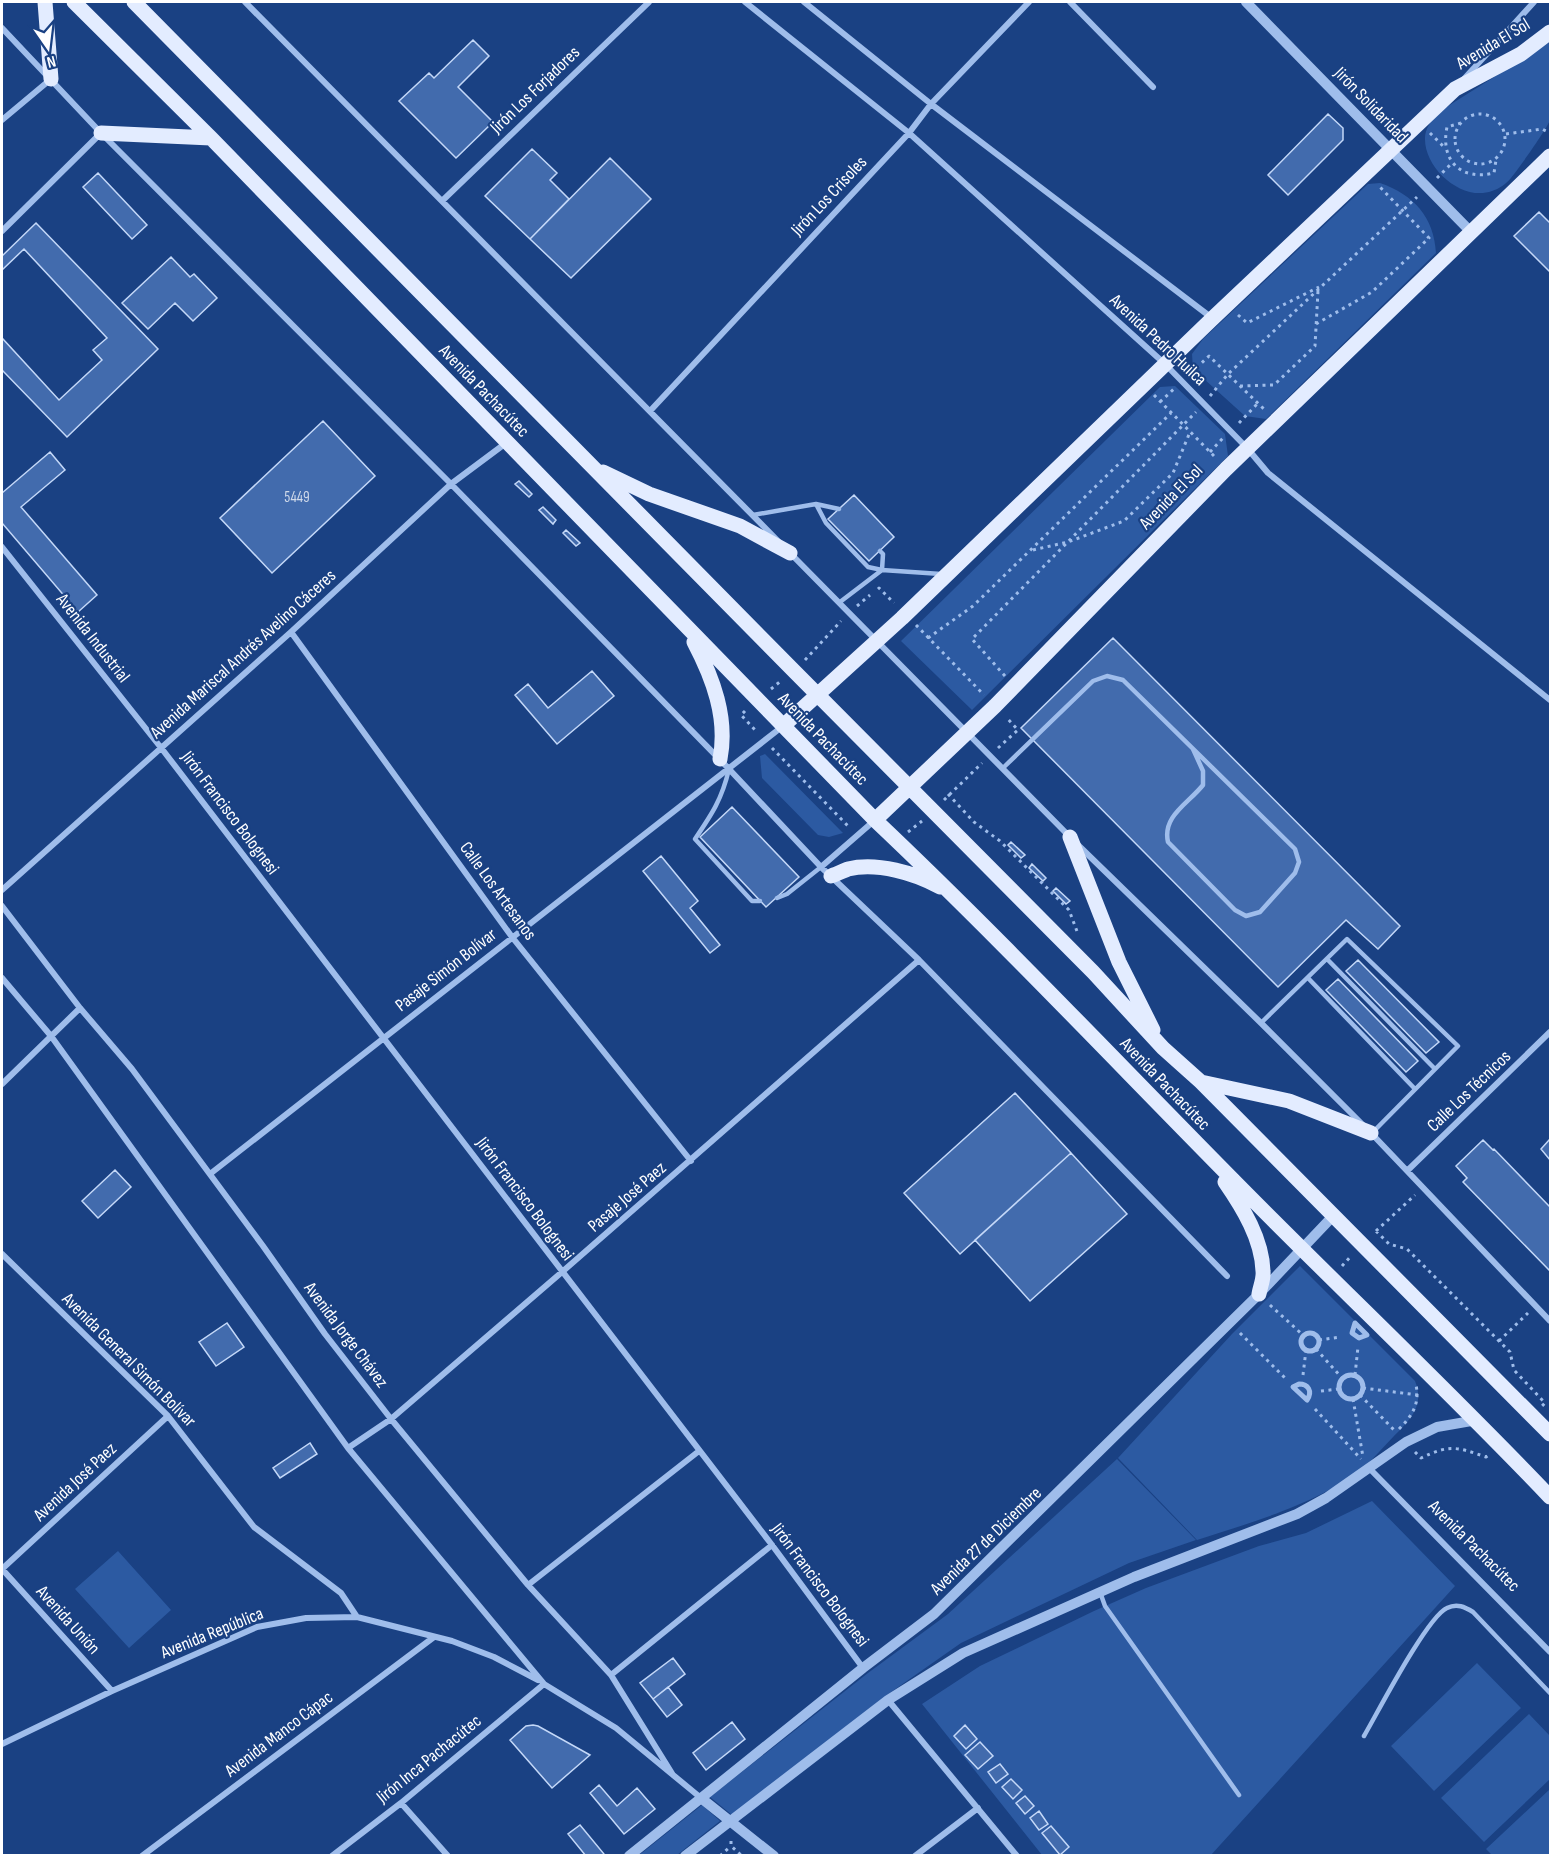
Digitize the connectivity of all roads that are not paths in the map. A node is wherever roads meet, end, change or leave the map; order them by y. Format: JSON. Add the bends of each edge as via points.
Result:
{"nodes":[{"id":1,"x":45,"y":2,"type":"edge"},
{"id":2,"x":74,"y":2,"type":"edge"},
{"id":3,"x":134,"y":2,"type":"edge"},
{"id":4,"x":245,"y":2,"type":"edge"},
{"id":5,"x":649,"y":2,"type":"edge"},
{"id":6,"x":745,"y":2,"type":"edge"},
{"id":7,"x":804,"y":2,"type":"edge"},
{"id":8,"x":1029,"y":2,"type":"edge"},
{"id":9,"x":1070,"y":2,"type":"edge"},
{"id":10,"x":1246,"y":2,"type":"edge"},
{"id":11,"x":1534,"y":2,"type":"edge"},
{"id":12,"x":2,"y":28,"type":"edge"},
{"id":13,"x":1551,"y":32,"type":"edge"},
{"id":14,"x":51,"y":79,"type":"junction"},
{"id":15,"x":1153,"y":87,"type":"dead end"},
{"id":16,"x":1455,"y":89,"type":"junction"},
{"id":17,"x":931,"y":104,"type":"junction"},
{"id":18,"x":2,"y":120,"type":"edge"},
{"id":19,"x":101,"y":133,"type":"junction"},
{"id":20,"x":909,"y":133,"type":"junction"},
{"id":21,"x":211,"y":138,"type":"junction"},
{"id":22,"x":1391,"y":150,"type":"junction"},
{"id":23,"x":1551,"y":156,"type":"edge"},
{"id":24,"x":442,"y":201,"type":"junction"},
{"id":25,"x":2,"y":231,"type":"edge"},
{"id":26,"x":1471,"y":232,"type":"junction"},
{"id":27,"x":1212,"y":319,"type":"junction"},
{"id":28,"x":1165,"y":364,"type":"junction"},
{"id":29,"x":651,"y":410,"type":"junction"},
{"id":30,"x":507,"y":442,"type":"junction"},
{"id":31,"x":1248,"y":448,"type":"junction"},
{"id":32,"x":590,"y":465,"type":"junction"},
{"id":33,"x":451,"y":484,"type":"junction"},
{"id":34,"x":816,"y":504,"type":"junction"},
{"id":35,"x":839,"y":509,"type":"dead end"},
{"id":36,"x":753,"y":515,"type":"junction"},
{"id":37,"x":2,"y":547,"type":"edge"},
{"id":38,"x":880,"y":551,"type":"dead end"},
{"id":39,"x":790,"y":553,"type":"junction"},
{"id":40,"x":882,"y":570,"type":"junction"},
{"id":41,"x":947,"y":574,"type":"junction"},
{"id":42,"x":840,"y":602,"type":"junction"},
{"id":43,"x":687,"y":629,"type":"junction"},
{"id":44,"x":291,"y":632,"type":"junction"},
{"id":45,"x":877,"y":641,"type":"junction"},
{"id":46,"x":818,"y":695,"type":"junction"},
{"id":47,"x":1551,"y":700,"type":"edge"},
{"id":48,"x":783,"y":726,"type":"junction"},
{"id":49,"x":968,"y":732,"type":"junction"},
{"id":50,"x":162,"y":748,"type":"junction"},
{"id":51,"x":1193,"y":750,"type":"junction"},
{"id":52,"x":725,"y":764,"type":"junction"},
{"id":53,"x":1003,"y":768,"type":"junction"},
{"id":54,"x":910,"y":788,"type":"junction"},
{"id":55,"x":711,"y":816,"type":"junction"},
{"id":56,"x":875,"y":820,"type":"junction"},
{"id":57,"x":717,"y":821,"type":"dead end"},
{"id":58,"x":1070,"y":837,"type":"junction"},
{"id":59,"x":826,"y":872,"type":"junction"},
{"id":60,"x":2,"y":890,"type":"edge"},
{"id":61,"x":955,"y":896,"type":"junction"},
{"id":62,"x":777,"y":898,"type":"dead end"},
{"id":63,"x":760,"y":901,"type":"dead end"},
{"id":64,"x":2,"y":906,"type":"edge"},
{"id":65,"x":512,"y":937,"type":"junction"},
{"id":66,"x":1326,"y":959,"type":"junction"},
{"id":67,"x":919,"y":960,"type":"junction"},
{"id":68,"x":2,"y":978,"type":"edge"},
{"id":69,"x":1308,"y":978,"type":"junction"},
{"id":70,"x":80,"y":1008,"type":"junction"},
{"id":71,"x":1261,"y":1023,"type":"junction"},
{"id":72,"x":1551,"y":1032,"type":"edge"},
{"id":73,"x":51,"y":1036,"type":"junction"},
{"id":74,"x":383,"y":1038,"type":"junction"},
{"id":75,"x":1163,"y":1048,"type":"junction"},
{"id":76,"x":1435,"y":1069,"type":"junction"},
{"id":77,"x":1201,"y":1082,"type":"junction"},
{"id":78,"x":2,"y":1084,"type":"edge"},
{"id":79,"x":1415,"y":1089,"type":"junction"},
{"id":80,"x":1371,"y":1134,"type":"junction"},
{"id":81,"x":1207,"y":1154,"type":"junction"},
{"id":82,"x":691,"y":1161,"type":"junction"},
{"id":83,"x":1408,"y":1170,"type":"junction"},
{"id":84,"x":210,"y":1174,"type":"junction"},
{"id":85,"x":1334,"y":1215,"type":"junction"},
{"id":86,"x":1301,"y":1249,"type":"junction"},
{"id":87,"x":2,"y":1254,"type":"edge"},
{"id":88,"x":562,"y":1272,"type":"junction"},
{"id":89,"x":1227,"y":1276,"type":"dead end"},
{"id":90,"x":1259,"y":1294,"type":"junction"},
{"id":91,"x":1551,"y":1321,"type":"edge"},
{"id":92,"x":1316,"y":1349,"type":"joint"},
{"id":93,"x":1353,"y":1398,"type":"joint"},
{"id":94,"x":1307,"y":1400,"type":"joint"},
{"id":95,"x":168,"y":1416,"type":"junction"},
{"id":96,"x":391,"y":1419,"type":"junction"},
{"id":97,"x":1477,"y":1420,"type":"junction"},
{"id":98,"x":1551,"y":1434,"type":"edge"},
{"id":99,"x":348,"y":1448,"type":"junction"},
{"id":100,"x":699,"y":1451,"type":"junction"},
{"id":101,"x":1367,"y":1465,"type":"junction"},
{"id":102,"x":1551,"y":1497,"type":"edge"},
{"id":103,"x":772,"y":1545,"type":"junction"},
{"id":104,"x":2,"y":1569,"type":"edge"},
{"id":105,"x":528,"y":1585,"type":"junction"},
{"id":106,"x":1100,"y":1592,"type":"junction"},
{"id":107,"x":357,"y":1617,"type":"junction"},
{"id":108,"x":434,"y":1637,"type":"junction"},
{"id":109,"x":1551,"y":1652,"type":"edge"},
{"id":110,"x":863,"y":1668,"type":"junction"},
{"id":111,"x":611,"y":1675,"type":"junction"},
{"id":112,"x":544,"y":1684,"type":"junction"},
{"id":113,"x":112,"y":1691,"type":"junction"},
{"id":114,"x":1551,"y":1693,"type":"edge"},
{"id":115,"x":888,"y":1700,"type":"junction"},
{"id":116,"x":1364,"y":1736,"type":"dead end"},
{"id":117,"x":2,"y":1744,"type":"edge"},
{"id":118,"x":673,"y":1775,"type":"junction"},
{"id":119,"x":1239,"y":1795,"type":"dead end"},
{"id":120,"x":701,"y":1798,"type":"junction"},
{"id":121,"x":401,"y":1803,"type":"junction"},
{"id":122,"x":978,"y":1808,"type":"junction"},
{"id":123,"x":730,"y":1821,"type":"junction"},
{"id":124,"x":142,"y":1856,"type":"edge"},
{"id":125,"x":332,"y":1856,"type":"edge"},
{"id":126,"x":448,"y":1856,"type":"edge"},
{"id":127,"x":629,"y":1856,"type":"edge"},
{"id":128,"x":685,"y":1856,"type":"edge"},
{"id":129,"x":774,"y":1856,"type":"edge"},
{"id":130,"x":915,"y":1856,"type":"edge"},
{"id":131,"x":1017,"y":1856,"type":"edge"}],
"edges":[{"from":1,"to":14,"type":"main road"},
{"from":2,"to":21,"type":"main road","name":"Avenida Pachacútec"},
{"from":3,"to":32,"type":"main road","name":"Avenida Pachacútec"},
{"from":4,"to":24,"type":"street"},
{"from":5,"to":24,"type":"street","name":"Jirón Los Forjadores"},
{"from":6,"to":20,"type":"street","name":"Avenida Pedro Huilca"},
{"from":7,"to":17,"type":"street"},
{"from":8,"to":17,"type":"street","name":"Jirón Los Crisoles"},
{"from":9,"to":15,"type":"street"},
{"from":10,"to":22,"type":"street","name":"Jirón Solidaridad"},
{"from":11,"to":16,"type":"street","name":"Avenida El Sol"},
{"from":12,"to":14,"type":"street"},
{"from":13,"to":16,"type":"main road","name":"Avenida El Sol","via":[[1521,54]]},
{"from":14,"to":18,"type":"street"},
{"from":14,"to":19,"type":"street"},
{"from":16,"to":22,"type":"main road","name":"Avenida El Sol"},
{"from":17,"to":20,"type":"street","name":"Jirón Los Crisoles"},
{"from":17,"to":27,"type":"street"},
{"from":19,"to":21,"type":"main road"},
{"from":19,"to":25,"type":"street"},
{"from":19,"to":33,"type":"street"},
{"from":20,"to":28,"type":"street","name":"Avenida Pedro Huilca"},
{"from":20,"to":29,"type":"street","name":"Jirón Los Crisoles"},
{"from":21,"to":30,"type":"main road","name":"Avenida Pachacútec"},
{"from":22,"to":26,"type":"street","name":"Jirón Solidaridad"},
{"from":22,"to":27,"type":"main road","name":"Avenida El Sol"},
{"from":23,"to":26,"type":"main road","name":"Avenida El Sol"},
{"from":24,"to":29,"type":"street"},
{"from":26,"to":31,"type":"main road","name":"Avenida El Sol"},
{"from":27,"to":28,"type":"main road","name":"Avenida El Sol"},
{"from":28,"to":31,"type":"street","name":"Avenida Pedro Huilca"},
{"from":28,"to":41,"type":"main road","name":"Avenida El Sol"},
{"from":29,"to":36,"type":"street"},
{"from":30,"to":33,"type":"street","name":"Avenida Mariscal Andrés Avelino Cáceres"},
{"from":30,"to":43,"type":"main road","name":"Avenida Pachacútec"},
{"from":31,"to":47,"type":"street","name":"Avenida Pedro Huilca","via":[[1268,473]]},
{"from":31,"to":49,"type":"main road","name":"Avenida El Sol"},
{"from":32,"to":39,"type":"main road","via":[[649,494],[740,526]]},
{"from":32,"to":46,"type":"main road","name":"Avenida Pachacútec"},
{"from":33,"to":44,"type":"street","name":"Avenida Mariscal Andrés Avelino Cáceres"},
{"from":33,"to":52,"type":"street"},
{"from":34,"to":35,"type":"lane"},
{"from":34,"to":36,"type":"lane"},
{"from":34,"to":40,"type":"lane","via":[[826,523],[868,567]]},
{"from":36,"to":39,"type":"street"},
{"from":37,"to":50,"type":"street","name":"Avenida Industrial"},
{"from":38,"to":40,"type":"lane"},
{"from":39,"to":42,"type":"street"},
{"from":40,"to":41,"type":"lane"},
{"from":40,"to":42,"type":"lane"},
{"from":41,"to":45,"type":"main road","name":"Avenida El Sol"},
{"from":42,"to":45,"type":"street"},
{"from":43,"to":48,"type":"main road","name":"Avenida Pachacútec"},
{"from":43,"to":52,"type":"main road","via":[[709,672],[718,701]]},
{"from":44,"to":50,"type":"street","name":"Avenida Mariscal Andrés Avelino Cáceres"},
{"from":44,"to":65,"type":"street","name":"Calle Los Artesanos"},
{"from":45,"to":46,"type":"main road","name":"Avenida El Sol"},
{"from":45,"to":49,"type":"street"},
{"from":46,"to":48,"type":"main road","name":"Avenida El Sol"},
{"from":46,"to":54,"type":"main road","name":"Avenida Pachacútec"},
{"from":48,"to":52,"type":"street","name":"Avenida El Sol"},
{"from":48,"to":56,"type":"main road","name":"Avenida Pachacútec"},
{"from":49,"to":53,"type":"street"},
{"from":49,"to":54,"type":"main road","name":"Avenida El Sol"},
{"from":50,"to":60,"type":"street","name":"Avenida Mariscal Andrés Avelino Cáceres"},
{"from":50,"to":74,"type":"street","name":"Jirón Francisco Bolognesi"},
{"from":51,"to":51,"type":"lane","via":[[1203,771],[1203,784],[1169,821],[1168,842],[1235,910],[1246,916],[1260,912],[1295,873],[1299,862],[1295,849]]},
{"from":51,"to":53,"type":"lane","via":[[1123,680],[1107,676],[1093,681]]},
{"from":52,"to":55,"type":"lane","via":[[724,792]]},
{"from":52,"to":59,"type":"street"},
{"from":52,"to":65,"type":"street","name":"Pasaje Simón Bolívar"},
{"from":53,"to":58,"type":"street"},
{"from":54,"to":56,"type":"main road","name":"Avenida El Sol"},
{"from":54,"to":75,"type":"main road","name":"Avenida Pachacútec"},
{"from":55,"to":57,"type":"lane"},
{"from":55,"to":63,"type":"lane","via":[[695,839],[752,901]]},
{"from":56,"to":59,"type":"street","name":"Avenida El Sol"},
{"from":56,"to":61,"type":"main road","name":"Avenida Pachacútec"},
{"from":58,"to":71,"type":"street"},
{"from":58,"to":75,"type":"main road","via":[[1119,962]]},
{"from":59,"to":61,"type":"main road","via":[[877,868],[918,877]]},
{"from":59,"to":62,"type":"lane"},
{"from":59,"to":67,"type":"street"},
{"from":61,"to":81,"type":"main road","name":"Avenida Pachacútec"},
{"from":64,"to":70,"type":"street","name":"Avenida Jorge Chávez"},
{"from":65,"to":74,"type":"street","name":"Pasaje Simón Bolívar"},
{"from":65,"to":82,"type":"street","name":"Calle Los Artesanos"},
{"from":66,"to":69,"type":"lane"},
{"from":66,"to":76,"type":"lane"},
{"from":66,"to":76,"type":"lane","via":[[1347,939],[1458,1046]]},
{"from":67,"to":82,"type":"street","name":"Pasaje José Paez"},
{"from":67,"to":89,"type":"street"},
{"from":68,"to":73,"type":"street","name":"Avenida Jorge Chávez"},
{"from":69,"to":71,"type":"lane"},
{"from":69,"to":79,"type":"lane"},
{"from":70,"to":73,"type":"street"},
{"from":70,"to":84,"type":"street","name":"Avenida Jorge Chávez","via":[[132,1069]]},
{"from":71,"to":80,"type":"street"},
{"from":72,"to":83,"type":"street","name":"Calle Los Técnicos"},
{"from":73,"to":78,"type":"street"},
{"from":73,"to":99,"type":"street","name":"Avenida Jorge Chávez"},
{"from":74,"to":84,"type":"street","name":"Pasaje Simón Bolívar"},
{"from":74,"to":88,"type":"street","name":"Jirón Francisco Bolognesi"},
{"from":75,"to":77,"type":"main road","name":"Avenida Pachacútec"},
{"from":76,"to":79,"type":"lane"},
{"from":77,"to":80,"type":"main road","via":[[1289,1101]]},
{"from":77,"to":85,"type":"main road","name":"Avenida Pachacútec"},
{"from":79,"to":80,"type":"lane"},
{"from":80,"to":83,"type":"street"},
{"from":81,"to":86,"type":"main road","name":"Avenida Pachacútec"},
{"from":81,"to":90,"type":"main road","via":[[1237,1200],[1260,1251],[1264,1274]]},
{"from":82,"to":88,"type":"street","name":"Pasaje José Paez"},
{"from":83,"to":91,"type":"street"},
{"from":84,"to":96,"type":"street","name":"Avenida Jorge Chávez"},
{"from":85,"to":86,"type":"street","name":"Avenida 27 de Diciembre"},
{"from":85,"to":98,"type":"main road","name":"Avenida Pachacútec"},
{"from":86,"to":90,"type":"street","name":"Avenida 27 de Diciembre"},
{"from":86,"to":97,"type":"main road","name":"Avenida Pachacútec"},
{"from":87,"to":95,"type":"street","name":"Avenida General Simón Bolívar"},
{"from":88,"to":96,"type":"street","name":"Pasaje José Paez"},
{"from":88,"to":100,"type":"street","name":"Jirón Francisco Bolognesi"},
{"from":90,"to":110,"type":"street","name":"Avenida 27 de Diciembre","via":[[934,1614]]},
{"from":92,"to":92,"type":"street","via":[[1317,1336],[1304,1336],[1301,1344],[1306,1350]]},
{"from":93,"to":93,"type":"street","via":[[1346,1398],[1339,1389],[1342,1378],[1348,1375],[1361,1380],[1363,1388]]},
{"from":94,"to":94,"type":"street","via":[[1293,1387],[1308,1386]]},
{"from":95,"to":104,"type":"street","name":"Avenida José Paez"},
{"from":95,"to":107,"type":"street","name":"Avenida General Simón Bolívar","via":[[254,1527],[341,1593]]},
{"from":96,"to":99,"type":"street","name":"Pasaje José Paez"},
{"from":96,"to":105,"type":"street","name":"Avenida Jorge Chávez"},
{"from":97,"to":101,"type":"street","via":[[1437,1427]]},
{"from":97,"to":102,"type":"main road","name":"Avenida Pachacútec"},
{"from":99,"to":112,"type":"street","name":"Avenida Jorge Chávez"},
{"from":100,"to":103,"type":"street","name":"Jirón Francisco Bolognesi"},
{"from":100,"to":105,"type":"street"},
{"from":101,"to":106,"type":"street","via":[[1326,1498],[1296,1514]]},
{"from":101,"to":109,"type":"street","name":"Avenida Pachacútec"},
{"from":103,"to":110,"type":"street","name":"Jirón Francisco Bolognesi"},
{"from":103,"to":111,"type":"street"},
{"from":104,"to":113,"type":"street","name":"Avenida Unión"},
{"from":105,"to":111,"type":"street","name":"Avenida Jorge Chávez"},
{"from":106,"to":115,"type":"street","via":[[963,1653]]},
{"from":106,"to":119,"type":"lane","via":[[1105,1606]]},
{"from":107,"to":108,"type":"street","name":"Avenida República"},
{"from":107,"to":113,"type":"street","name":"Avenida República","via":[[306,1618],[257,1628]]},
{"from":108,"to":112,"type":"street","name":"Avenida República","via":[[494,1657]]},
{"from":108,"to":124,"type":"street","name":"Avenida Manco Cápac"},
{"from":110,"to":120,"type":"street","name":"Avenida 27 de Diciembre"},
{"from":111,"to":118,"type":"street","name":"Avenida Jorge Chávez"},
{"from":112,"to":118,"type":"street","name":"Avenida Jorge Chávez","via":[[616,1728]]},
{"from":112,"to":121,"type":"street","name":"Jirón Inca Pachacútec"},
{"from":113,"to":117,"type":"street","name":"Avenida República"},
{"from":114,"to":116,"type":"lane","via":[[1473,1612],[1453,1605],[1444,1609],[1419,1642]]},
{"from":115,"to":122,"type":"street"},
{"from":115,"to":123,"type":"street"},
{"from":118,"to":120,"type":"street","name":"Avenida Jorge Chávez"},
{"from":120,"to":123,"type":"street"},
{"from":120,"to":127,"type":"street","name":"Avenida 27 de Diciembre"},
{"from":121,"to":125,"type":"street","name":"Jirón Inca Pachacútec"},
{"from":121,"to":126,"type":"street"},
{"from":122,"to":130,"type":"street"},
{"from":122,"to":131,"type":"street"},
{"from":123,"to":128,"type":"street"},
{"from":123,"to":129,"type":"street"}]}
